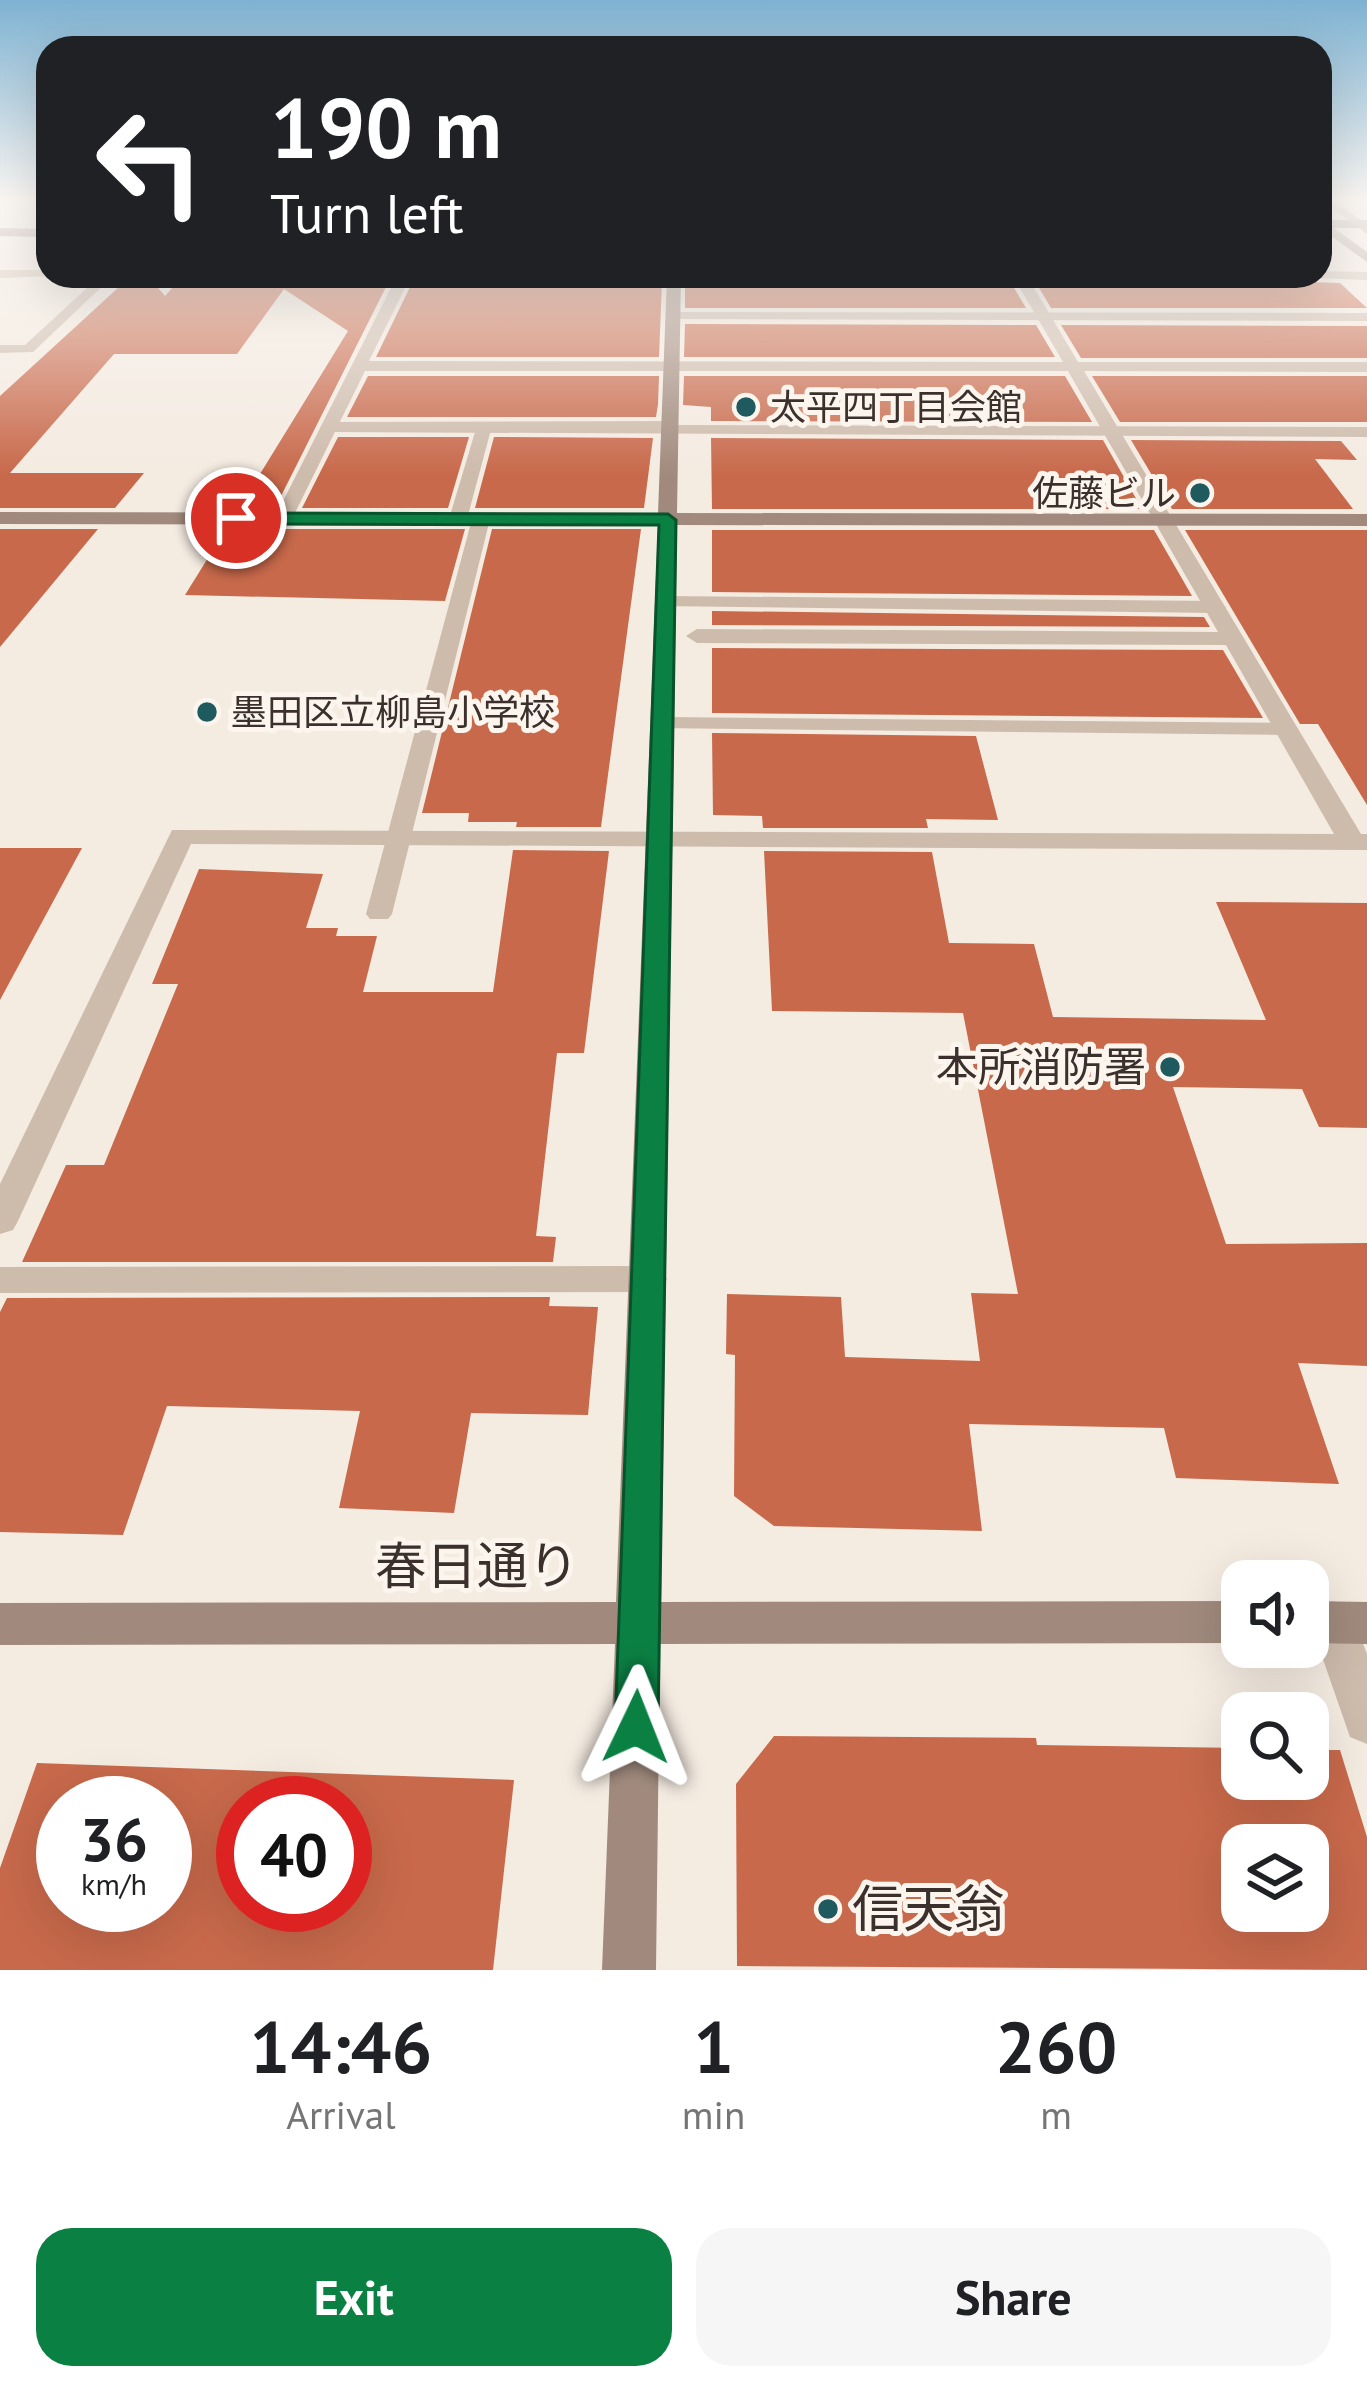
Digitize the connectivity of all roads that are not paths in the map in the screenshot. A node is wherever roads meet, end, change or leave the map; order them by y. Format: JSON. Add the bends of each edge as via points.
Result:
{"nodes":[{"id":1,"x":91,"y":291,"type":"edge"},
{"id":2,"x":396,"y":291,"type":"edge"},
{"id":3,"x":673,"y":291,"type":"edge"},
{"id":4,"x":1028,"y":291,"type":"edge"},
{"id":5,"x":672,"y":315,"type":"junction"},
{"id":6,"x":1042,"y":316,"type":"junction"},
{"id":7,"x":1367,"y":317,"type":"edge"},
{"id":8,"x":0,"y":350,"type":"edge"},
{"id":9,"x":358,"y":366,"type":"junction"},
{"id":10,"x":670,"y":366,"type":"junction"},
{"id":11,"x":1073,"y":367,"type":"junction"},
{"id":12,"x":1367,"y":367,"type":"edge"},
{"id":13,"x":484,"y":426,"type":"junction"},
{"id":14,"x":328,"y":427,"type":"junction"},
{"id":15,"x":671,"y":428,"type":"junction"},
{"id":16,"x":1112,"y":432,"type":"junction"},
{"id":17,"x":1367,"y":432,"type":"edge"},
{"id":18,"x":0,"y":518,"type":"edge"},
{"id":19,"x":283,"y":519,"type":"junction"},
{"id":20,"x":470,"y":519,"type":"junction"},
{"id":21,"x":668,"y":520,"type":"junction"},
{"id":22,"x":1166,"y":520,"type":"junction"},
{"id":23,"x":1367,"y":520,"type":"edge"},
{"id":24,"x":666,"y":602,"type":"junction"},
{"id":25,"x":1216,"y":607,"type":"junction"},
{"id":26,"x":697,"y":635,"type":"dead end"},
{"id":27,"x":1234,"y":639,"type":"junction"},
{"id":28,"x":663,"y":723,"type":"junction"},
{"id":29,"x":1287,"y":728,"type":"junction"},
{"id":30,"x":397,"y":838,"type":"junction"},
{"id":31,"x":661,"y":839,"type":"junction"},
{"id":32,"x":1360,"y":842,"type":"edge"},
{"id":33,"x":379,"y":914,"type":"dead end"},
{"id":34,"x":0,"y":1221,"type":"edge"},
{"id":35,"x":650,"y":1279,"type":"junction"},
{"id":36,"x":0,"y":1280,"type":"edge"},
{"id":37,"x":639,"y":1622,"type":"junction"},
{"id":38,"x":1221,"y":1622,"type":"edge"},
{"id":39,"x":1336,"y":1622,"type":"edge"},
{"id":40,"x":0,"y":1624,"type":"edge"},
{"id":41,"x":1367,"y":1720,"type":"edge"},
{"id":42,"x":629,"y":1970,"type":"edge"}],
"edges":[{"from":1,"to":8,"type":"lane","via":[[28,350]]},
{"from":2,"to":9,"type":"street"},
{"from":3,"to":5,"type":"street"},
{"from":4,"to":6,"type":"street"},
{"from":5,"to":6,"type":"lane"},
{"from":5,"to":10,"type":"street"},
{"from":6,"to":7,"type":"lane"},
{"from":6,"to":11,"type":"street"},
{"from":9,"to":10,"type":"street"},
{"from":9,"to":14,"type":"street"},
{"from":10,"to":11,"type":"street"},
{"from":10,"to":15,"type":"street"},
{"from":11,"to":12,"type":"street"},
{"from":11,"to":16,"type":"street"},
{"from":13,"to":14,"type":"lane"},
{"from":13,"to":15,"type":"lane"},
{"from":13,"to":20,"type":"street"},
{"from":14,"to":19,"type":"street"},
{"from":15,"to":16,"type":"lane"},
{"from":15,"to":21,"type":"street"},
{"from":16,"to":17,"type":"lane"},
{"from":16,"to":22,"type":"street"},
{"from":18,"to":19,"type":"street"},
{"from":19,"to":20,"type":"street"},
{"from":20,"to":21,"type":"street"},
{"from":20,"to":30,"type":"lane"},
{"from":21,"to":22,"type":"street"},
{"from":21,"to":24,"type":"street"},
{"from":22,"to":23,"type":"street"},
{"from":22,"to":25,"type":"street"},
{"from":24,"to":25,"type":"lane"},
{"from":24,"to":28,"type":"street"},
{"from":25,"to":27,"type":"street"},
{"from":26,"to":27,"type":"street"},
{"from":27,"to":29,"type":"street"},
{"from":28,"to":29,"type":"lane"},
{"from":28,"to":31,"type":"street"},
{"from":29,"to":32,"type":"street"},
{"from":30,"to":31,"type":"street"},
{"from":30,"to":33,"type":"lane"},
{"from":30,"to":34,"type":"street","via":[[182,836]]},
{"from":31,"to":32,"type":"street"},
{"from":31,"to":35,"type":"street"},
{"from":35,"to":36,"type":"lane"},
{"from":35,"to":37,"type":"street"},
{"from":37,"to":38,"type":"street","name":"春日通り"},
{"from":37,"to":40,"type":"street","name":"春日通り"},
{"from":37,"to":42,"type":"street"},
{"from":39,"to":41,"type":"street"}]}
